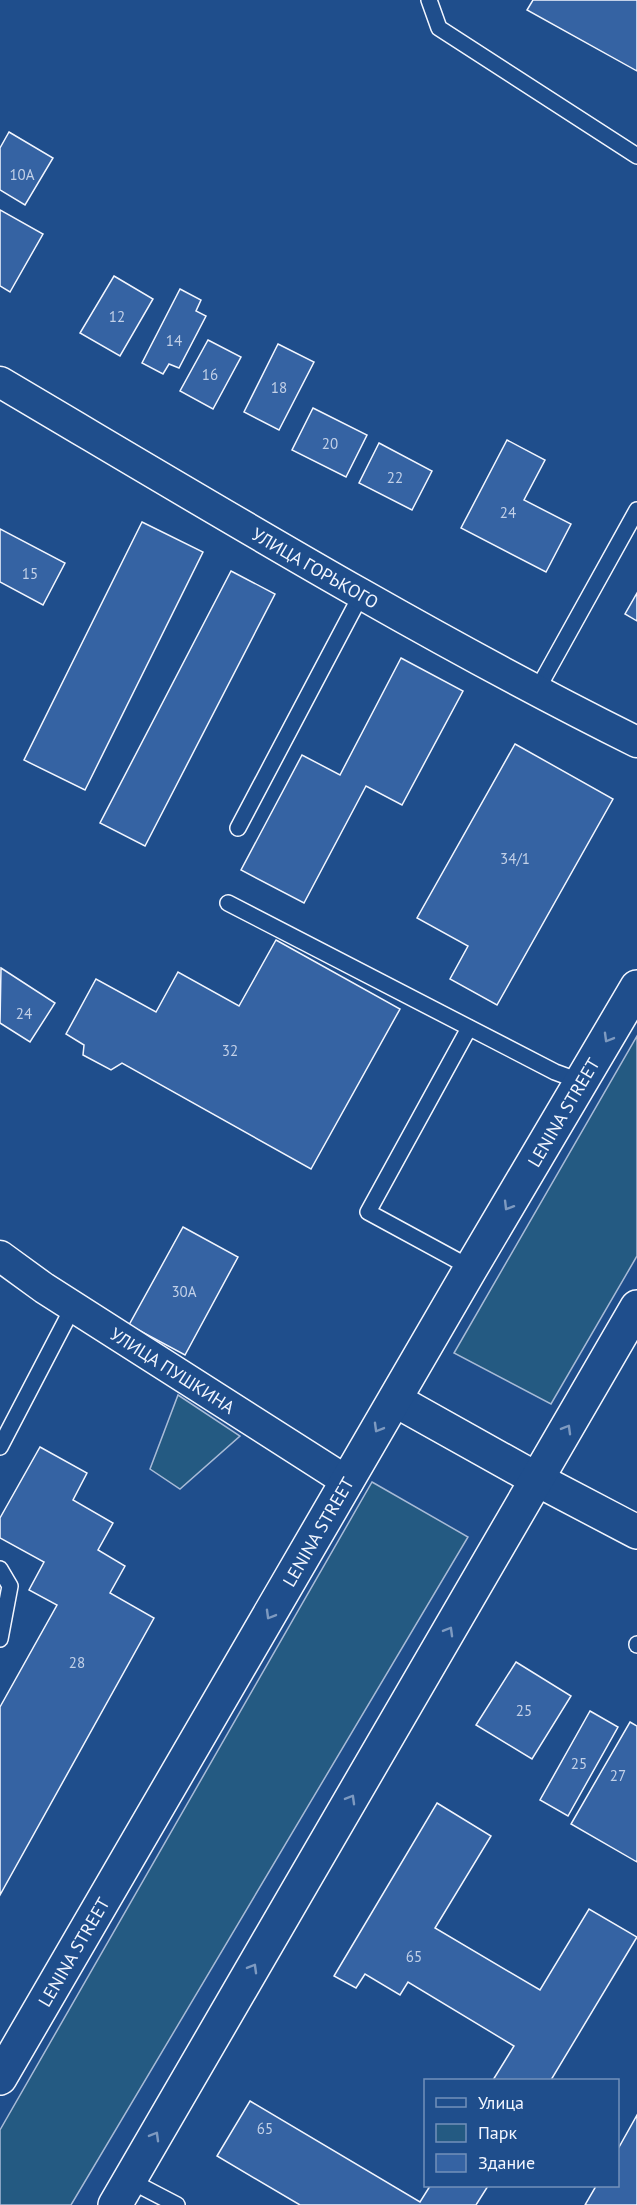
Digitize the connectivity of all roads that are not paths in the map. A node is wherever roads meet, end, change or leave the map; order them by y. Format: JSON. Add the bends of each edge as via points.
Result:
{"nodes":[{"id":1,"x":429,"y":0,"type":"edge"},
{"id":2,"x":637,"y":156,"type":"edge"},
{"id":3,"x":0,"y":382,"type":"edge"},
{"id":4,"x":637,"y":510,"type":"edge"},
{"id":5,"x":361,"y":595,"type":"junction"},
{"id":6,"x":536,"y":692,"type":"junction"},
{"id":7,"x":637,"y":742,"type":"edge"},
{"id":8,"x":238,"y":828,"type":"dead end"},
{"id":9,"x":228,"y":903,"type":"dead end"},
{"id":10,"x":637,"y":987,"type":"edge"},
{"id":11,"x":470,"y":1028,"type":"junction"},
{"id":12,"x":582,"y":1082,"type":"junction"},
{"id":13,"x":0,"y":1256,"type":"edge"},
{"id":14,"x":471,"y":1268,"type":"junction"},
{"id":15,"x":73,"y":1307,"type":"junction"},
{"id":16,"x":637,"y":1307,"type":"edge"},
{"id":17,"x":395,"y":1400,"type":"junction"},
{"id":18,"x":0,"y":1447,"type":"edge"},
{"id":19,"x":538,"y":1480,"type":"junction"},
{"id":20,"x":348,"y":1482,"type":"junction"},
{"id":21,"x":637,"y":1532,"type":"edge"},
{"id":22,"x":0,"y":1569,"type":"edge"},
{"id":23,"x":0,"y":1639,"type":"edge"},
{"id":24,"x":0,"y":2079,"type":"edge"},
{"id":25,"x":122,"y":2193,"type":"edge"},
{"id":26,"x":177,"y":2205,"type":"edge"}],
"edges":[{"from":1,"to":2,"type":"lane","via":[[439,28]]},
{"from":3,"to":5,"type":"street","name":"УЛИЦА ГОРЬКОГО"},
{"from":4,"to":6,"type":"lane"},
{"from":5,"to":6,"type":"street","name":"УЛИЦА ГОРЬКОГО"},
{"from":5,"to":8,"type":"lane"},
{"from":6,"to":7,"type":"street","name":"УЛИЦА ГОРЬКОГО"},
{"from":9,"to":11,"type":"lane"},
{"from":10,"to":12,"type":"main road","name":"LENINA STREET","one_way":true},
{"from":11,"to":12,"type":"lane"},
{"from":11,"to":14,"type":"lane","via":[[368,1212]]},
{"from":12,"to":14,"type":"main road","name":"LENINA STREET","one_way":true},
{"from":13,"to":15,"type":"street","name":"УЛИЦА ПУШКИНА"},
{"from":14,"to":17,"type":"main road","name":"LENINA STREET"},
{"from":15,"to":18,"type":"lane"},
{"from":15,"to":20,"type":"street","name":"УЛИЦА ПУШКИНА"},
{"from":19,"to":16,"type":"main road","one_way":true},
{"from":17,"to":19,"type":"main road"},
{"from":17,"to":20,"type":"main road","name":"LENINA STREET","one_way":true},
{"from":19,"to":21,"type":"main road"},
{"from":25,"to":19,"type":"main road","one_way":true},
{"from":20,"to":24,"type":"main road","name":"LENINA STREET","one_way":true},
{"from":22,"to":23,"type":"lane","via":[[10,1586]]},
{"from":25,"to":26,"type":"lane"}]}
